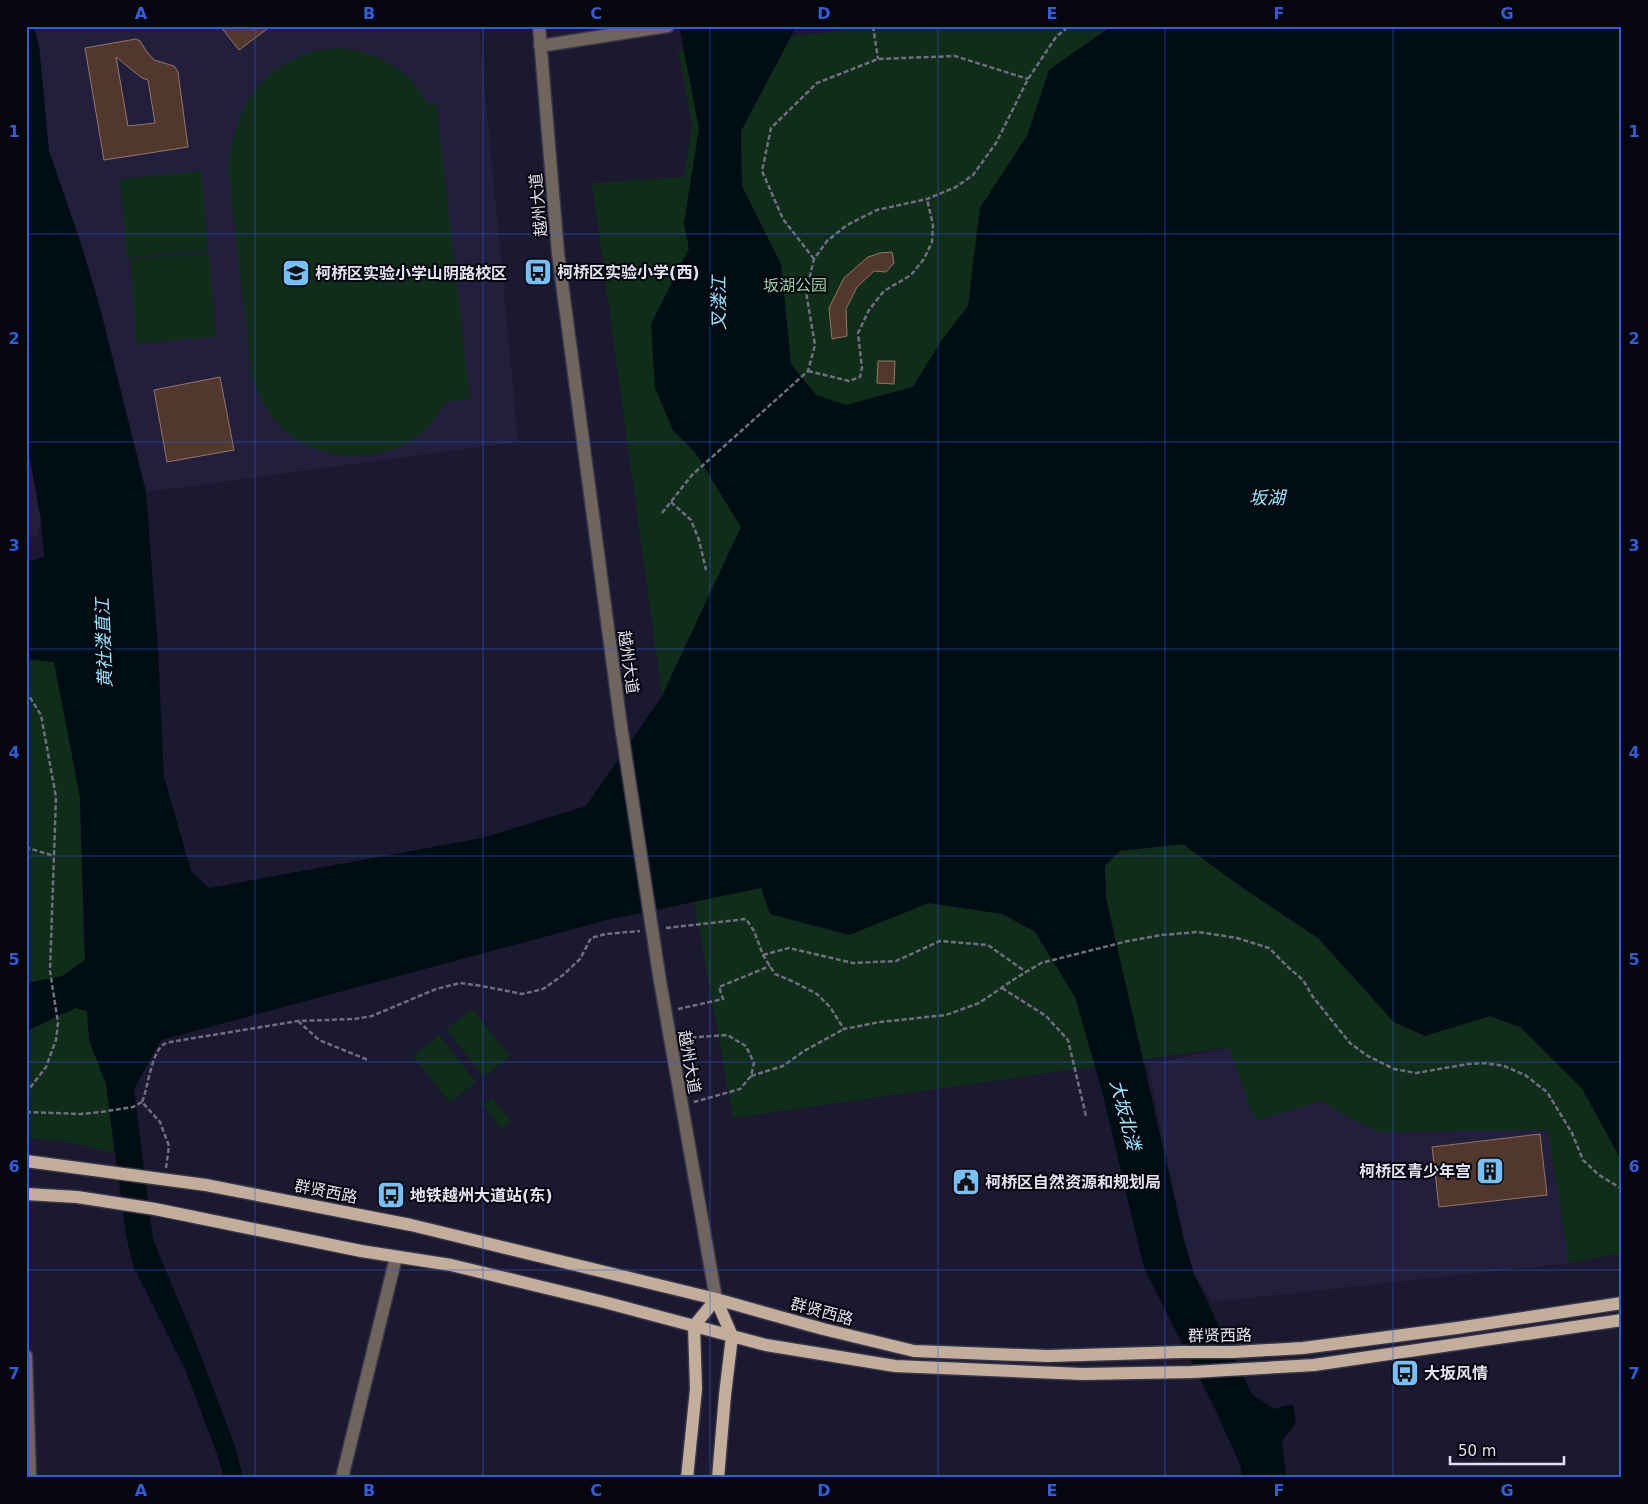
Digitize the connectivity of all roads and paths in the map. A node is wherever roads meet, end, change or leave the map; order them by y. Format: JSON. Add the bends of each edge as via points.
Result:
{"nodes":[{"id":1,"x":538,"y":26,"type":"edge"},
{"id":2,"x":668,"y":26,"type":"edge"},
{"id":3,"x":872,"y":26,"type":"edge"},
{"id":4,"x":1069,"y":26,"type":"edge"},
{"id":5,"x":540,"y":46,"type":"junction"},
{"id":6,"x":878,"y":59,"type":"junction"},
{"id":7,"x":1028,"y":79,"type":"junction"},
{"id":8,"x":927,"y":198,"type":"junction"},
{"id":9,"x":814,"y":260,"type":"junction"},
{"id":10,"x":808,"y":371,"type":"junction"},
{"id":11,"x":671,"y":502,"type":"junction"},
{"id":12,"x":662,"y":513,"type":"dead end"},
{"id":13,"x":706,"y":570,"type":"dead end"},
{"id":14,"x":26,"y":691,"type":"edge"},
{"id":15,"x":26,"y":846,"type":"edge"},
{"id":16,"x":54,"y":856,"type":"junction"},
{"id":17,"x":662,"y":928,"type":"dead end"},
{"id":18,"x":643,"y":930,"type":"dead end"},
{"id":19,"x":763,"y":955,"type":"junction"},
{"id":20,"x":770,"y":966,"type":"junction"},
{"id":21,"x":1026,"y":972,"type":"junction"},
{"id":22,"x":1002,"y":988,"type":"junction"},
{"id":23,"x":665,"y":1012,"type":"junction"},
{"id":24,"x":298,"y":1021,"type":"junction"},
{"id":25,"x":844,"y":1029,"type":"junction"},
{"id":26,"x":670,"y":1040,"type":"junction"},
{"id":27,"x":368,"y":1060,"type":"dead end"},
{"id":28,"x":751,"y":1076,"type":"junction"},
{"id":29,"x":26,"y":1093,"type":"edge"},
{"id":30,"x":142,"y":1102,"type":"junction"},
{"id":31,"x":682,"y":1105,"type":"junction"},
{"id":32,"x":26,"y":1112,"type":"edge"},
{"id":33,"x":1086,"y":1116,"type":"dead end"},
{"id":34,"x":26,"y":1161,"type":"edge"},
{"id":35,"x":164,"y":1179,"type":"junction"},
{"id":36,"x":1622,"y":1189,"type":"edge"},
{"id":37,"x":26,"y":1194,"type":"edge"},
{"id":38,"x":396,"y":1256,"type":"junction"},
{"id":39,"x":716,"y":1299,"type":"junction"},
{"id":40,"x":1622,"y":1303,"type":"edge"},
{"id":41,"x":1622,"y":1320,"type":"edge"},
{"id":42,"x":694,"y":1326,"type":"junction"},
{"id":43,"x":732,"y":1336,"type":"junction"},
{"id":44,"x":26,"y":1356,"type":"edge"},
{"id":45,"x":30,"y":1478,"type":"edge"},
{"id":46,"x":342,"y":1478,"type":"edge"},
{"id":47,"x":687,"y":1478,"type":"edge"},
{"id":48,"x":718,"y":1478,"type":"edge"}],
"edges":[{"from":1,"to":5,"type":"street","name":"越州大道"},
{"from":2,"to":5,"type":"street"},
{"from":3,"to":6,"type":"path"},
{"from":4,"to":7,"type":"path","via":[[1056,37]]},
{"from":5,"to":23,"type":"street","name":"越州大道","bridge":true,"via":[[558,253],[621,726]]},
{"from":6,"to":7,"type":"path","via":[[956,56]]},
{"from":6,"to":9,"type":"path","via":[[816,83],[771,128],[762,171],[783,219]]},
{"from":7,"to":8,"type":"path","via":[[996,143],[973,175],[956,187]]},
{"from":8,"to":9,"type":"path","via":[[877,210],[847,225],[828,241]]},
{"from":8,"to":10,"type":"path","via":[[933,225],[932,242],[911,275],[884,291],[869,310],[858,333],[860,377],[849,382]]},
{"from":9,"to":10,"type":"path","via":[[806,292],[815,345]]},
{"from":10,"to":11,"type":"path","via":[[692,475]]},
{"from":11,"to":12,"type":"path"},
{"from":11,"to":13,"type":"path","via":[[691,520]]},
{"from":14,"to":16,"type":"path","via":[[41,715],[56,797]]},
{"from":15,"to":16,"type":"path"},
{"from":16,"to":29,"type":"path","via":[[50,971],[58,1023],[56,1040],[46,1066]]},
{"from":17,"to":19,"type":"path","via":[[746,919]]},
{"from":18,"to":24,"type":"path","via":[[592,938],[580,959],[543,989],[522,994],[460,983],[436,989],[372,1016]]},
{"from":19,"to":20,"type":"path"},
{"from":19,"to":21,"type":"path","via":[[789,948],[853,963],[896,961],[940,941],[988,946]]},
{"from":20,"to":23,"type":"path","via":[[719,987],[723,999]]},
{"from":20,"to":25,"type":"path","via":[[774,974],[817,994]]},
{"from":21,"to":22,"type":"path"},
{"from":21,"to":36,"type":"path","via":[[1042,963],[1162,935],[1198,932],[1237,938],[1269,948],[1303,980],[1350,1043],[1394,1069],[1416,1073],[1485,1063],[1504,1066],[1525,1075],[1547,1092],[1584,1160],[1599,1175]]},
{"from":22,"to":25,"type":"path","via":[[979,1004],[946,1015]]},
{"from":22,"to":33,"type":"path","via":[[1046,1016],[1068,1040]]},
{"from":23,"to":26,"type":"street","name":"越州大道"},
{"from":24,"to":27,"type":"path","via":[[319,1040]]},
{"from":24,"to":30,"type":"path","via":[[162,1045]]},
{"from":25,"to":28,"type":"path","via":[[784,1066]]},
{"from":26,"to":28,"type":"path","via":[[727,1035],[746,1046],[754,1064]]},
{"from":26,"to":31,"type":"street","name":"越州大道"},
{"from":28,"to":31,"type":"path","via":[[740,1089]]},
{"from":30,"to":32,"type":"path","bridge":true,"via":[[132,1107],[81,1114]]},
{"from":30,"to":35,"type":"path","via":[[160,1122],[169,1146]]},
{"from":31,"to":39,"type":"street","name":"越州大道"},
{"from":34,"to":35,"type":"main road","name":"群贤西路"},
{"from":35,"to":39,"type":"main road","name":"群贤西路","via":[[411,1225]]},
{"from":37,"to":38,"type":"main road","name":"群贤西路","via":[[117,1203]]},
{"from":38,"to":42,"type":"main road","name":"群贤西路","via":[[451,1266]]},
{"from":38,"to":46,"type":"street"},
{"from":39,"to":40,"type":"main road","name":"群贤西路","via":[[914,1351],[1048,1356],[1303,1348]]},
{"from":39,"to":42,"type":"main road"},
{"from":39,"to":43,"type":"main road","name":"越州大道"},
{"from":41,"to":43,"type":"main road","name":"群贤西路","via":[[1314,1365],[1083,1374],[895,1366],[766,1345]]},
{"from":42,"to":43,"type":"main road","name":"群贤西路"},
{"from":42,"to":47,"type":"main road","via":[[696,1389]]},
{"from":43,"to":48,"type":"main road"},
{"from":44,"to":45,"type":"street"}]}
